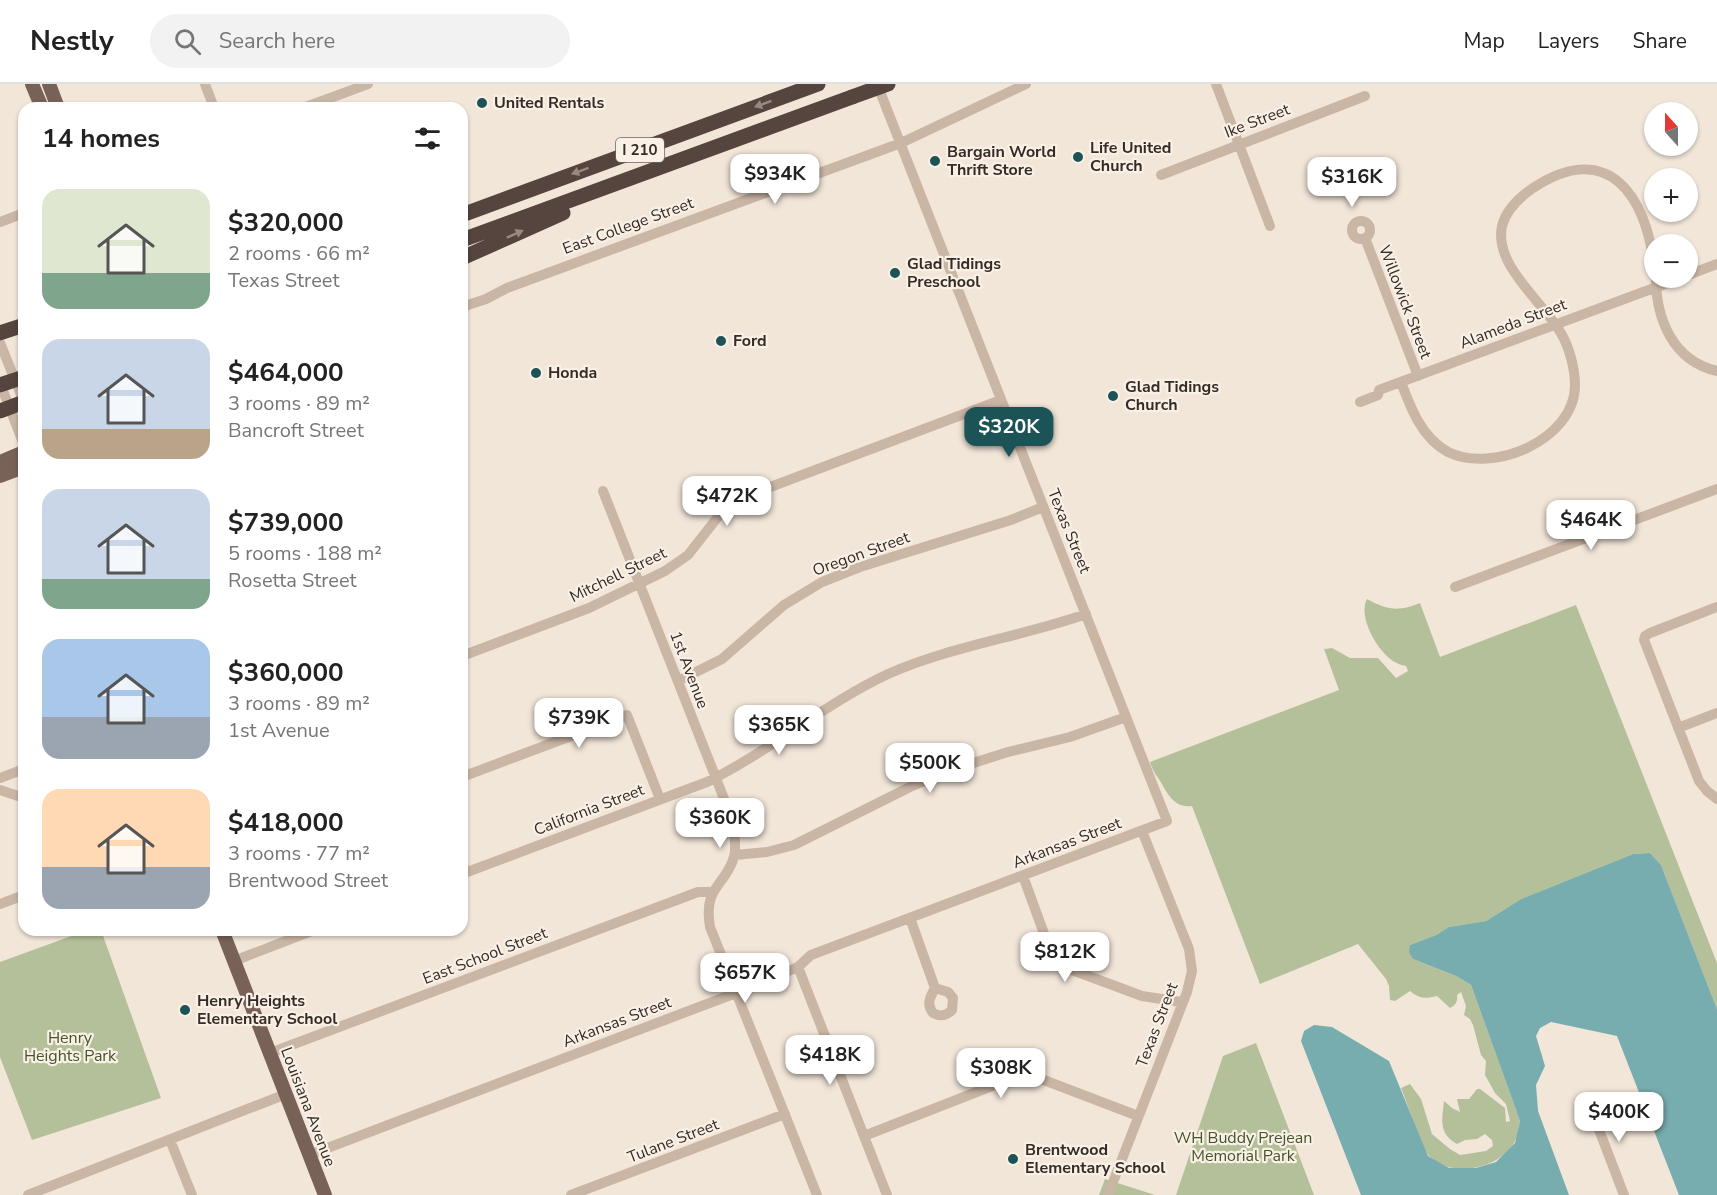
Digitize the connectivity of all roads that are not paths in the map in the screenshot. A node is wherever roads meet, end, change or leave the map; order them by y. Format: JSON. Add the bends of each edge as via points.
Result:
{"nodes":[{"id":1,"x":32,"y":84,"type":"edge"},
{"id":2,"x":49,"y":84,"type":"edge"},
{"id":3,"x":205,"y":84,"type":"edge"},
{"id":4,"x":818,"y":84,"type":"edge"},
{"id":5,"x":877,"y":84,"type":"edge"},
{"id":6,"x":888,"y":84,"type":"edge"},
{"id":7,"x":1026,"y":84,"type":"edge"},
{"id":8,"x":1215,"y":84,"type":"edge"},
{"id":9,"x":365,"y":85,"type":"edge"},
{"id":10,"x":1365,"y":96,"type":"dead end"},
{"id":11,"x":40,"y":102,"type":"edge"},
{"id":12,"x":56,"y":102,"type":"edge"},
{"id":13,"x":212,"y":102,"type":"edge"},
{"id":14,"x":319,"y":102,"type":"edge"},
{"id":15,"x":901,"y":143,"type":"junction"},
{"id":16,"x":1239,"y":144,"type":"junction"},
{"id":17,"x":701,"y":151,"type":"junction"},
{"id":18,"x":1161,"y":175,"type":"dead end"},
{"id":19,"x":510,"y":197,"type":"junction"},
{"id":20,"x":468,"y":208,"type":"edge"},
{"id":21,"x":468,"y":213,"type":"edge"},
{"id":22,"x":18,"y":215,"type":"edge"},
{"id":23,"x":0,"y":222,"type":"edge"},
{"id":24,"x":1270,"y":226,"type":"dead end"},
{"id":25,"x":1649,"y":234,"type":"edge"},
{"id":26,"x":468,"y":238,"type":"edge"},
{"id":27,"x":1365,"y":238,"type":"dead end"},
{"id":28,"x":468,"y":255,"type":"edge"},
{"id":29,"x":1717,"y":264,"type":"edge"},
{"id":30,"x":1698,"y":271,"type":"edge"},
{"id":31,"x":1644,"y":287,"type":"edge"},
{"id":32,"x":507,"y":288,"type":"junction"},
{"id":33,"x":1657,"y":288,"type":"edge"},
{"id":34,"x":468,"y":297,"type":"edge"},
{"id":35,"x":468,"y":305,"type":"edge"},
{"id":36,"x":1555,"y":324,"type":"junction"},
{"id":37,"x":18,"y":327,"type":"edge"},
{"id":38,"x":0,"y":333,"type":"edge"},
{"id":39,"x":0,"y":343,"type":"edge"},
{"id":40,"x":1717,"y":371,"type":"edge"},
{"id":41,"x":1418,"y":376,"type":"junction"},
{"id":42,"x":18,"y":379,"type":"edge"},
{"id":43,"x":1401,"y":382,"type":"junction"},
{"id":44,"x":0,"y":384,"type":"edge"},
{"id":45,"x":18,"y":387,"type":"edge"},
{"id":46,"x":1001,"y":400,"type":"junction"},
{"id":47,"x":1360,"y":402,"type":"dead end"},
{"id":48,"x":18,"y":404,"type":"edge"},
{"id":49,"x":0,"y":411,"type":"edge"},
{"id":50,"x":18,"y":430,"type":"edge"},
{"id":51,"x":18,"y":454,"type":"edge"},
{"id":52,"x":0,"y":462,"type":"edge"},
{"id":53,"x":18,"y":469,"type":"edge"},
{"id":54,"x":0,"y":476,"type":"edge"},
{"id":55,"x":1717,"y":489,"type":"edge"},
{"id":56,"x":603,"y":490,"type":"dead end"},
{"id":57,"x":1043,"y":507,"type":"junction"},
{"id":58,"x":640,"y":584,"type":"junction"},
{"id":59,"x":1455,"y":587,"type":"dead end"},
{"id":60,"x":1717,"y":607,"type":"edge"},
{"id":61,"x":1086,"y":614,"type":"junction"},
{"id":62,"x":468,"y":654,"type":"edge"},
{"id":63,"x":678,"y":681,"type":"junction"},
{"id":64,"x":1717,"y":713,"type":"edge"},
{"id":65,"x":1126,"y":717,"type":"junction"},
{"id":66,"x":1678,"y":728,"type":"junction"},
{"id":67,"x":18,"y":771,"type":"edge"},
{"id":68,"x":468,"y":775,"type":"edge"},
{"id":69,"x":0,"y":778,"type":"edge"},
{"id":70,"x":716,"y":778,"type":"junction"},
{"id":71,"x":0,"y":790,"type":"edge"},
{"id":72,"x":18,"y":796,"type":"edge"},
{"id":73,"x":1717,"y":799,"type":"edge"},
{"id":74,"x":660,"y":800,"type":"junction"},
{"id":75,"x":1167,"y":821,"type":"joint"},
{"id":76,"x":1142,"y":831,"type":"junction"},
{"id":77,"x":735,"y":855,"type":"junction"},
{"id":78,"x":468,"y":872,"type":"edge"},
{"id":79,"x":1023,"y":876,"type":"junction"},
{"id":80,"x":712,"y":892,"type":"junction"},
{"id":81,"x":18,"y":897,"type":"edge"},
{"id":82,"x":0,"y":904,"type":"edge"},
{"id":83,"x":910,"y":918,"type":"junction"},
{"id":84,"x":224,"y":936,"type":"edge"},
{"id":85,"x":299,"y":936,"type":"edge"},
{"id":86,"x":234,"y":961,"type":"junction"},
{"id":87,"x":798,"y":967,"type":"junction"},
{"id":88,"x":935,"y":988,"type":"dead end"},
{"id":89,"x":736,"y":993,"type":"junction"},
{"id":90,"x":1181,"y":1002,"type":"junction"},
{"id":91,"x":270,"y":1053,"type":"junction"},
{"id":92,"x":286,"y":1094,"type":"junction"},
{"id":93,"x":1588,"y":1101,"type":"dead end"},
{"id":94,"x":785,"y":1114,"type":"junction"},
{"id":95,"x":1138,"y":1116,"type":"junction"},
{"id":96,"x":864,"y":1136,"type":"junction"},
{"id":97,"x":170,"y":1140,"type":"junction"},
{"id":98,"x":309,"y":1155,"type":"junction"},
{"id":99,"x":58,"y":1190,"type":"edge"},
{"id":100,"x":28,"y":1195,"type":"edge"},
{"id":101,"x":192,"y":1195,"type":"edge"},
{"id":102,"x":325,"y":1195,"type":"edge"},
{"id":103,"x":571,"y":1195,"type":"edge"},
{"id":104,"x":817,"y":1195,"type":"edge"},
{"id":105,"x":887,"y":1195,"type":"edge"},
{"id":106,"x":1108,"y":1195,"type":"edge"},
{"id":107,"x":1624,"y":1195,"type":"edge"}],
"edges":[{"from":1,"to":11,"type":"main road"},
{"from":2,"to":12,"type":"main road"},
{"from":3,"to":13,"type":"street"},
{"from":4,"to":19,"type":"highway","number":"I 210","one_way":true},
{"from":5,"to":15,"type":"street","name":"Texas Street"},
{"from":6,"to":17,"type":"highway","number":"I 210","bridge":true},
{"from":7,"to":15,"type":"street","name":"East College Street"},
{"from":8,"to":16,"type":"street"},
{"from":9,"to":14,"type":"street"},
{"from":10,"to":16,"type":"street","name":"Ike Street"},
{"from":15,"to":32,"type":"street","name":"East College Street"},
{"from":15,"to":46,"type":"street","name":"Texas Street"},
{"from":16,"to":18,"type":"street","name":"Ike Street"},
{"from":16,"to":24,"type":"street"},
{"from":17,"to":26,"type":"highway","number":"I 210"},
{"from":28,"to":17,"type":"highway","one_way":true,"via":[[646,180]]},
{"from":19,"to":20,"type":"highway"},
{"from":19,"to":21,"type":"highway","number":"I 210"},
{"from":22,"to":23,"type":"street"},
{"from":25,"to":36,"type":"street","via":[[1629,190],[1599,171],[1560,175],[1528,192],[1508,211],[1501,243],[1510,265]]},
{"from":27,"to":41,"type":"street","name":"Willowick Street"},
{"from":29,"to":30,"type":"street"},
{"from":31,"to":36,"type":"street","name":"Alameda Street"},
{"from":32,"to":34,"type":"street","name":"East College Street"},
{"from":32,"to":35,"type":"street","name":"East College Street"},
{"from":33,"to":40,"type":"street","via":[[1669,336],[1693,362]]},
{"from":36,"to":41,"type":"street","name":"Alameda Street"},
{"from":36,"to":43,"type":"street","via":[[1572,365],[1574,397],[1561,424],[1522,449],[1476,458],[1447,451],[1420,424]]},
{"from":37,"to":38,"type":"highway"},
{"from":39,"to":45,"type":"street"},
{"from":41,"to":43,"type":"street","name":"Alameda Street"},
{"from":42,"to":44,"type":"highway","bridge":true},
{"from":43,"to":47,"type":"street","name":"Alameda Street"},
{"from":44,"to":50,"type":"street"},
{"from":46,"to":57,"type":"street","name":"Texas Street"},
{"from":46,"to":58,"type":"street","name":"Mitchell Street","via":[[741,498],[721,513],[682,560]]},
{"from":48,"to":49,"type":"highway","bridge":true},
{"from":51,"to":52,"type":"main road"},
{"from":53,"to":54,"type":"main road"},
{"from":55,"to":59,"type":"street"},
{"from":56,"to":58,"type":"street","name":"1st Avenue"},
{"from":57,"to":61,"type":"street","name":"Texas Street"},
{"from":57,"to":63,"type":"street","name":"Oregon Street","via":[[822,582],[784,605],[722,659]]},
{"from":58,"to":62,"type":"street","name":"Mitchell Street","via":[[589,608]]},
{"from":58,"to":63,"type":"street","name":"1st Avenue"},
{"from":60,"to":66,"type":"street","via":[[1644,638]]},
{"from":61,"to":65,"type":"street","name":"Texas Street"},
{"from":61,"to":70,"type":"street","name":"California Street","via":[[1026,634],[948,652],[891,673]]},
{"from":63,"to":70,"type":"street","name":"1st Avenue"},
{"from":64,"to":66,"type":"street"},
{"from":65,"to":75,"type":"street","name":"Texas Street"},
{"from":65,"to":77,"type":"street","via":[[948,771],[794,844]]},
{"from":66,"to":73,"type":"street","via":[[1699,781]]},
{"from":67,"to":69,"type":"street"},
{"from":68,"to":74,"type":"street","via":[[627,715]]},
{"from":70,"to":74,"type":"street","name":"California Street"},
{"from":70,"to":77,"type":"street","name":"1st Avenue","via":[[733,822]]},
{"from":71,"to":72,"type":"street"},
{"from":74,"to":78,"type":"street","name":"California Street"},
{"from":75,"to":76,"type":"street","name":"Arkansas Street"},
{"from":76,"to":79,"type":"street","name":"Arkansas Street"},
{"from":76,"to":90,"type":"street","name":"Texas Street","via":[[1189,949],[1192,971]]},
{"from":77,"to":80,"type":"street"},
{"from":79,"to":83,"type":"street","name":"Arkansas Street"},
{"from":79,"to":90,"type":"street","via":[[1050,950],[1060,962],[1142,996]]},
{"from":80,"to":89,"type":"street","via":[[708,909],[710,927]]},
{"from":80,"to":91,"type":"street","name":"East School Street","via":[[698,892]]},
{"from":81,"to":82,"type":"street"},
{"from":83,"to":87,"type":"street","name":"Arkansas Street","via":[[811,955]]},
{"from":83,"to":88,"type":"street"},
{"from":84,"to":86,"type":"main road","name":"Louisiana Avenue"},
{"from":85,"to":86,"type":"street"},
{"from":86,"to":91,"type":"main road","name":"Louisiana Avenue"},
{"from":87,"to":89,"type":"street","name":"Arkansas Street"},
{"from":87,"to":96,"type":"street"},
{"from":89,"to":94,"type":"street"},
{"from":89,"to":98,"type":"street","name":"Arkansas Street"},
{"from":90,"to":95,"type":"street","name":"Texas Street"},
{"from":91,"to":92,"type":"main road","name":"Louisiana Avenue"},
{"from":92,"to":97,"type":"street"},
{"from":92,"to":98,"type":"main road","name":"Louisiana Avenue"},
{"from":93,"to":107,"type":"street"},
{"from":94,"to":103,"type":"street","name":"Tulane Street"},
{"from":94,"to":104,"type":"street"},
{"from":95,"to":96,"type":"street","via":[[1026,1076]]},
{"from":95,"to":106,"type":"street","name":"Texas Street"},
{"from":96,"to":105,"type":"street"},
{"from":97,"to":99,"type":"street"},
{"from":97,"to":101,"type":"street"},
{"from":98,"to":102,"type":"main road","name":"Louisiana Avenue"},
{"from":99,"to":100,"type":"street"}]}
